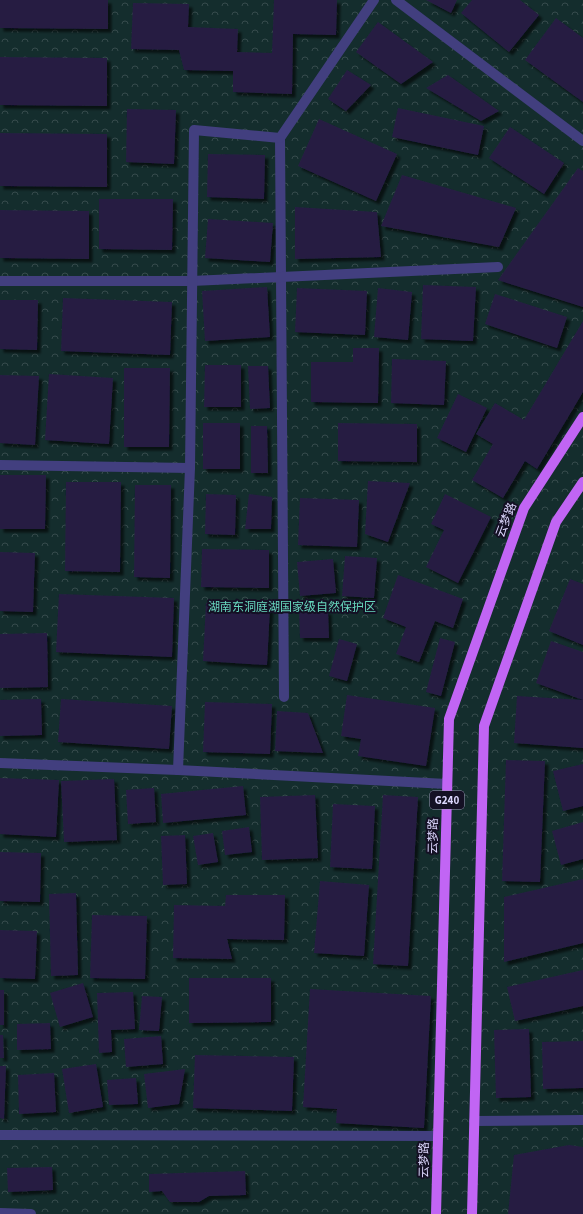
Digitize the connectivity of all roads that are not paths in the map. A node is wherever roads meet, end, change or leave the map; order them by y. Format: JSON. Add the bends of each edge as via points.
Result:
{"nodes":[{"id":1,"x":374,"y":0,"type":"edge"},
{"id":2,"x":396,"y":0,"type":"edge"},
{"id":3,"x":280,"y":138,"type":"junction"},
{"id":4,"x":583,"y":141,"type":"edge"},
{"id":5,"x":498,"y":267,"type":"dead end"},
{"id":6,"x":281,"y":277,"type":"junction"},
{"id":7,"x":0,"y":281,"type":"edge"},
{"id":8,"x":192,"y":281,"type":"junction"},
{"id":9,"x":583,"y":417,"type":"edge"},
{"id":10,"x":0,"y":465,"type":"edge"},
{"id":11,"x":190,"y":468,"type":"junction"},
{"id":12,"x":583,"y":482,"type":"edge"},
{"id":13,"x":284,"y":697,"type":"dead end"},
{"id":14,"x":0,"y":763,"type":"edge"},
{"id":15,"x":178,"y":770,"type":"junction"},
{"id":16,"x":447,"y":784,"type":"junction"},
{"id":17,"x":583,"y":1120,"type":"edge"},
{"id":18,"x":474,"y":1121,"type":"junction"},
{"id":19,"x":0,"y":1135,"type":"edge"},
{"id":20,"x":438,"y":1136,"type":"junction"},
{"id":21,"x":7,"y":1213,"type":"edge"},
{"id":22,"x":31,"y":1214,"type":"edge"},
{"id":23,"x":436,"y":1214,"type":"edge"},
{"id":24,"x":472,"y":1214,"type":"edge"}],
"edges":[{"from":1,"to":3,"type":"street"},
{"from":2,"to":4,"type":"street"},
{"from":3,"to":6,"type":"street"},
{"from":3,"to":8,"type":"street","via":[[194,130]]},
{"from":5,"to":6,"type":"street"},
{"from":6,"to":8,"type":"street"},
{"from":6,"to":13,"type":"street"},
{"from":7,"to":8,"type":"street"},
{"from":8,"to":11,"type":"street"},
{"from":9,"to":16,"type":"main road","name":"云梦路","number":"G240","via":[[524,508],[449,719]]},
{"from":10,"to":11,"type":"street"},
{"from":11,"to":15,"type":"street"},
{"from":12,"to":18,"type":"main road","via":[[556,522],[484,726]]},
{"from":14,"to":15,"type":"street"},
{"from":15,"to":16,"type":"street"},
{"from":16,"to":20,"type":"main road","name":"云梦路","number":"G240"},
{"from":17,"to":18,"type":"street"},
{"from":18,"to":24,"type":"main road"},
{"from":19,"to":20,"type":"street"},
{"from":20,"to":23,"type":"main road","name":"云梦路","number":"G240"},
{"from":21,"to":22,"type":"street"}]}
